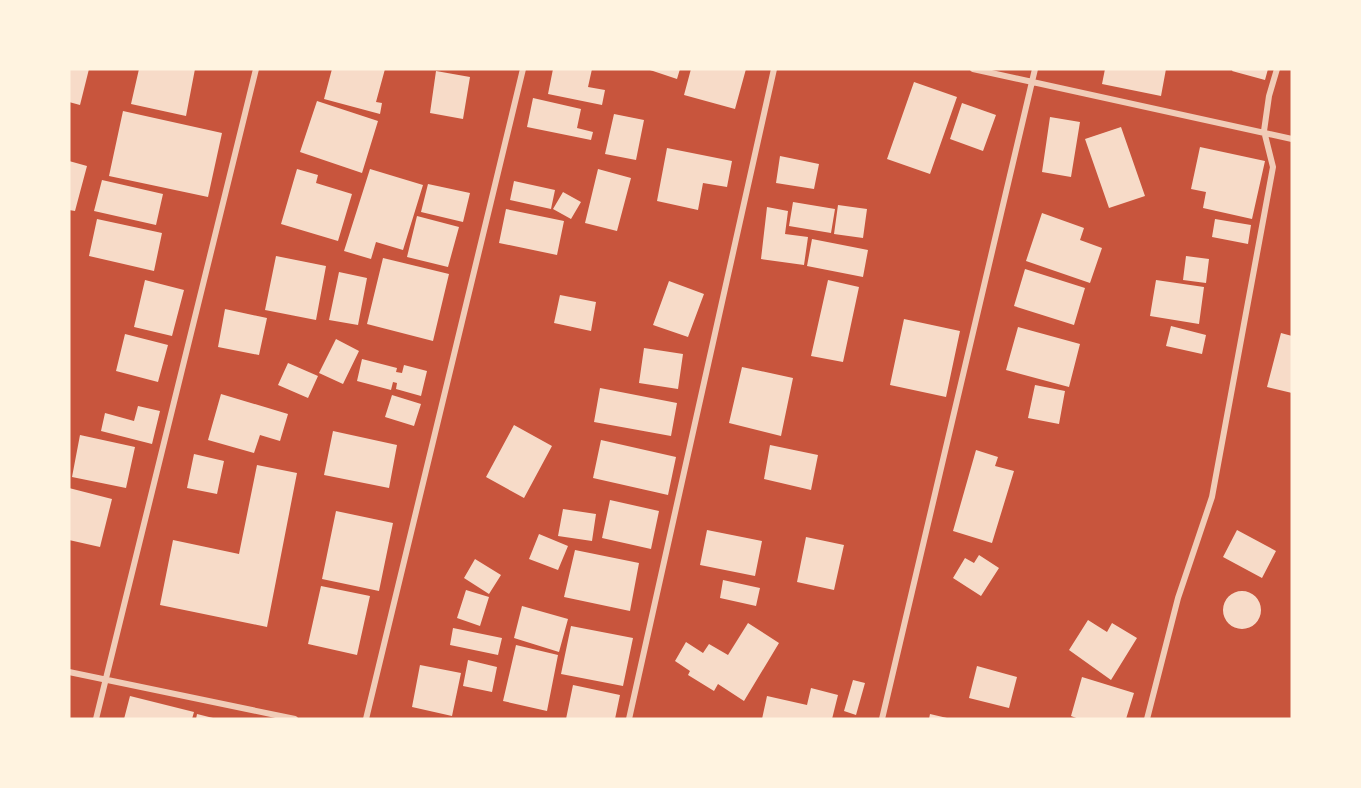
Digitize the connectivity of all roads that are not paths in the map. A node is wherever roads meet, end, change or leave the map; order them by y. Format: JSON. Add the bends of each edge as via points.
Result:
{"nodes":[{"id":1,"x":256,"y":69,"type":"edge"},
{"id":2,"x":523,"y":69,"type":"edge"},
{"id":3,"x":774,"y":69,"type":"edge"},
{"id":4,"x":973,"y":69,"type":"edge"},
{"id":5,"x":1035,"y":69,"type":"edge"},
{"id":6,"x":1277,"y":69,"type":"edge"},
{"id":7,"x":1033,"y":81,"type":"junction"},
{"id":8,"x":1264,"y":131,"type":"junction"},
{"id":9,"x":1292,"y":139,"type":"edge"},
{"id":10,"x":69,"y":672,"type":"edge"},
{"id":11,"x":106,"y":680,"type":"junction"},
{"id":12,"x":96,"y":719,"type":"edge"},
{"id":13,"x":295,"y":719,"type":"edge"},
{"id":14,"x":366,"y":719,"type":"edge"},
{"id":15,"x":629,"y":719,"type":"edge"},
{"id":16,"x":882,"y":719,"type":"edge"},
{"id":17,"x":1147,"y":719,"type":"edge"}],
"edges":[{"from":1,"to":11,"type":"street"},
{"from":2,"to":14,"type":"street"},
{"from":3,"to":15,"type":"street"},
{"from":4,"to":7,"type":"street"},
{"from":5,"to":7,"type":"street"},
{"from":6,"to":8,"type":"street"},
{"from":7,"to":8,"type":"street"},
{"from":7,"to":16,"type":"street"},
{"from":8,"to":9,"type":"street"},
{"from":8,"to":17,"type":"street","via":[[1273,167],[1212,497],[1178,598]]},
{"from":10,"to":11,"type":"street"},
{"from":11,"to":12,"type":"street"},
{"from":11,"to":13,"type":"street"}]}
